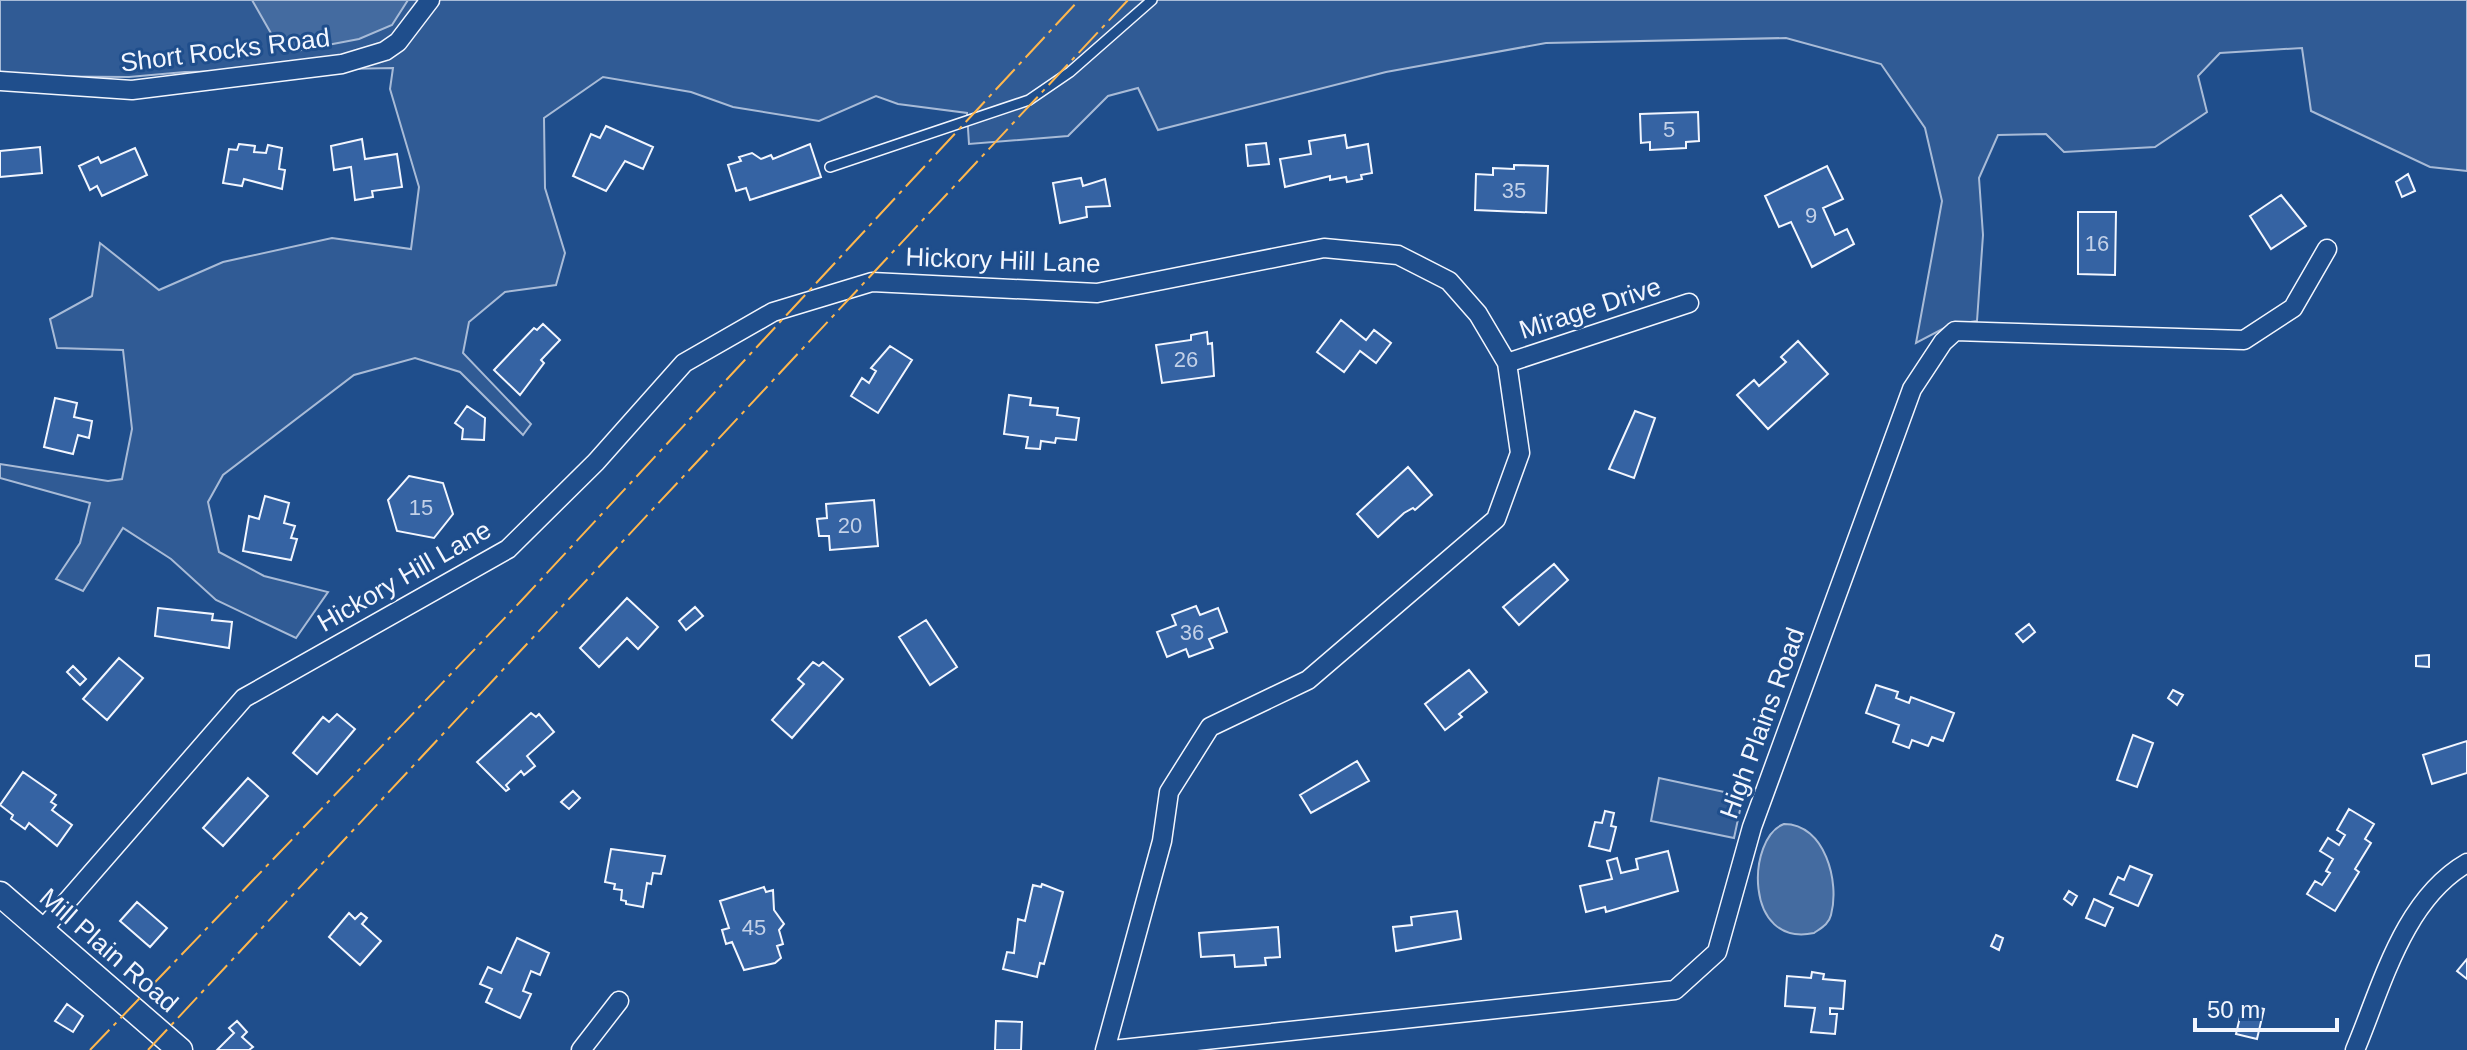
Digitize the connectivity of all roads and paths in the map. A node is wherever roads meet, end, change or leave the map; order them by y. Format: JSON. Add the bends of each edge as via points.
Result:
{"nodes":[{"id":1,"x":430,"y":0,"type":"edge"},
{"id":2,"x":1152,"y":0,"type":"edge"},
{"id":3,"x":0,"y":81,"type":"edge"},
{"id":4,"x":830,"y":167,"type":"dead end"},
{"id":5,"x":2327,"y":249,"type":"dead end"},
{"id":6,"x":1689,"y":303,"type":"dead end"},
{"id":7,"x":1507,"y":363,"type":"junction"},
{"id":8,"x":2467,"y":863,"type":"edge"},
{"id":9,"x":0,"y":894,"type":"edge"},
{"id":10,"x":43,"y":929,"type":"junction"},
{"id":11,"x":619,"y":1001,"type":"dead end"},
{"id":12,"x":180,"y":1050,"type":"edge"},
{"id":13,"x":581,"y":1050,"type":"edge"},
{"id":14,"x":1105,"y":1050,"type":"edge"},
{"id":15,"x":1112,"y":1050,"type":"edge"},
{"id":16,"x":2355,"y":1050,"type":"edge"}],
"edges":[{"from":1,"to":3,"type":"street","name":"Short Rocks Road","via":[[398,42],[342,64],[132,90]]},
{"from":2,"to":4,"type":"lane","via":[[1070,72],[1029,100]]},
{"from":5,"to":15,"type":"street","name":"High Plains Road","via":[[2293,308],[2244,340],[1955,331],[1943,342],[1907,404],[1752,827],[1717,952],[1675,990]]},
{"from":6,"to":7,"type":"street","name":"Mirage Drive"},
{"from":7,"to":10,"type":"street","name":"Hickory Hill Lane","via":[[1485,324],[1449,281],[1398,255],[1324,248],[1097,293],[872,282],[773,312],[684,363],[596,462],[508,549],[244,698]]},
{"from":7,"to":14,"type":"street","name":"Hickory Hill Lane","via":[[1520,453],[1496,519],[1308,680],[1210,727],[1169,792],[1162,841]]},
{"from":8,"to":16,"type":"street","via":[[2427,896],[2406,929]]},
{"from":9,"to":10,"type":"street","name":"Mill Plain Road"},
{"from":10,"to":12,"type":"street","name":"Mill Plain Road"},
{"from":11,"to":13,"type":"street"}]}
